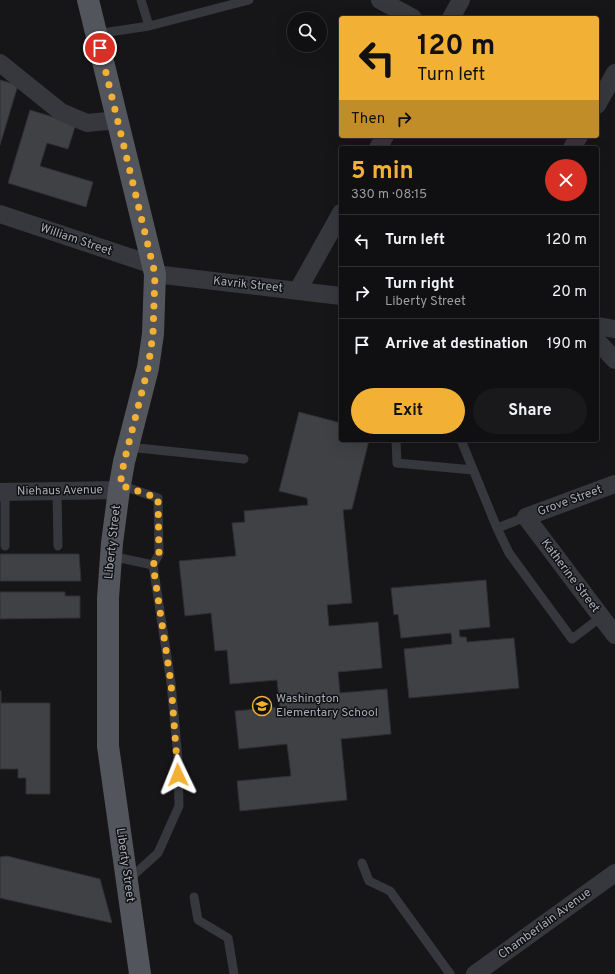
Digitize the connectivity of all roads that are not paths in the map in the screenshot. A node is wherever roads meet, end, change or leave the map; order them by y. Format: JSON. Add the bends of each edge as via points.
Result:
{"nodes":[{"id":1,"x":88,"y":0,"type":"edge"},
{"id":2,"x":141,"y":0,"type":"edge"},
{"id":3,"x":249,"y":0,"type":"edge"},
{"id":4,"x":380,"y":0,"type":"edge"},
{"id":5,"x":461,"y":0,"type":"edge"},
{"id":6,"x":409,"y":16,"type":"edge"},
{"id":7,"x":452,"y":16,"type":"edge"},
{"id":8,"x":149,"y":26,"type":"junction"},
{"id":9,"x":96,"y":34,"type":"junction"},
{"id":10,"x":0,"y":63,"type":"edge"},
{"id":11,"x":615,"y":73,"type":"edge"},
{"id":12,"x":599,"y":101,"type":"edge"},
{"id":13,"x":118,"y":120,"type":"junction"},
{"id":14,"x":0,"y":214,"type":"edge"},
{"id":15,"x":339,"y":217,"type":"edge"},
{"id":16,"x":154,"y":270,"type":"junction"},
{"id":17,"x":298,"y":290,"type":"junction"},
{"id":18,"x":339,"y":296,"type":"edge"},
{"id":19,"x":599,"y":326,"type":"edge"},
{"id":20,"x":615,"y":329,"type":"edge"},
{"id":21,"x":599,"y":343,"type":"edge"},
{"id":22,"x":615,"y":360,"type":"edge"},
{"id":23,"x":396,"y":442,"type":"edge"},
{"id":24,"x":462,"y":442,"type":"edge"},
{"id":25,"x":128,"y":447,"type":"junction"},
{"id":26,"x":244,"y":459,"type":"dead end"},
{"id":27,"x":473,"y":470,"type":"junction"},
{"id":28,"x":615,"y":484,"type":"edge"},
{"id":29,"x":120,"y":487,"type":"junction"},
{"id":30,"x":57,"y":491,"type":"junction"},
{"id":31,"x":2,"y":492,"type":"edge"},
{"id":32,"x":526,"y":517,"type":"junction"},
{"id":33,"x":497,"y":528,"type":"junction"},
{"id":34,"x":5,"y":546,"type":"dead end"},
{"id":35,"x":58,"y":546,"type":"dead end"},
{"id":36,"x":111,"y":556,"type":"junction"},
{"id":37,"x":153,"y":565,"type":"junction"},
{"id":38,"x":602,"y":617,"type":"junction"},
{"id":39,"x":614,"y":632,"type":"edge"},
{"id":40,"x":362,"y":863,"type":"dead end"},
{"id":41,"x":615,"y":873,"type":"edge"},
{"id":42,"x":127,"y":881,"type":"junction"},
{"id":43,"x":194,"y":897,"type":"dead end"},
{"id":44,"x":140,"y":974,"type":"edge"},
{"id":45,"x":234,"y":974,"type":"edge"},
{"id":46,"x":450,"y":974,"type":"edge"},
{"id":47,"x":475,"y":974,"type":"edge"}],
"edges":[{"from":1,"to":9,"type":"main road","name":"Liberty Street"},
{"from":2,"to":8,"type":"lane"},
{"from":3,"to":8,"type":"lane"},
{"from":4,"to":6,"type":"street"},
{"from":5,"to":7,"type":"street"},
{"from":8,"to":9,"type":"lane"},
{"from":9,"to":13,"type":"main road","name":"Liberty Street"},
{"from":10,"to":13,"type":"street","via":[[61,112],[87,123]]},
{"from":11,"to":12,"type":"street"},
{"from":13,"to":16,"type":"main road","name":"Liberty Street"},
{"from":14,"to":16,"type":"street","name":"William Street"},
{"from":15,"to":17,"type":"street"},
{"from":16,"to":17,"type":"street","name":"Kavrik Street"},
{"from":16,"to":25,"type":"main road","name":"Liberty Street","via":[[153,334]]},
{"from":17,"to":18,"type":"street","name":"Kavrik Street"},
{"from":19,"to":20,"type":"street"},
{"from":21,"to":22,"type":"street"},
{"from":23,"to":27,"type":"lane","via":[[397,463]]},
{"from":24,"to":27,"type":"lane"},
{"from":25,"to":26,"type":"lane"},
{"from":25,"to":29,"type":"main road","name":"Liberty Street"},
{"from":27,"to":33,"type":"lane"},
{"from":28,"to":32,"type":"street","name":"Grove Street"},
{"from":29,"to":30,"type":"street","name":"Niehaus Avenue"},
{"from":29,"to":36,"type":"main road","name":"Liberty Street"},
{"from":29,"to":37,"type":"lane","via":[[158,498],[159,554]]},
{"from":30,"to":31,"type":"street","name":"Niehaus Avenue"},
{"from":30,"to":35,"type":"lane"},
{"from":31,"to":34,"type":"lane"},
{"from":32,"to":33,"type":"lane"},
{"from":32,"to":38,"type":"street","name":"Katherine Street"},
{"from":33,"to":38,"type":"lane","via":[[510,553],[572,639]]},
{"from":36,"to":37,"type":"lane"},
{"from":36,"to":42,"type":"main road","name":"Liberty Street","via":[[108,598],[108,746]]},
{"from":37,"to":42,"type":"lane","via":[[171,683],[178,759],[179,806],[158,853]]},
{"from":38,"to":39,"type":"street","name":"Katherine Street"},
{"from":40,"to":46,"type":"lane","via":[[369,881],[390,891]]},
{"from":41,"to":47,"type":"street","name":"Chamberlain Avenue"},
{"from":42,"to":44,"type":"main road","name":"Liberty Street"},
{"from":43,"to":45,"type":"lane","via":[[198,920],[228,938]]}]}
